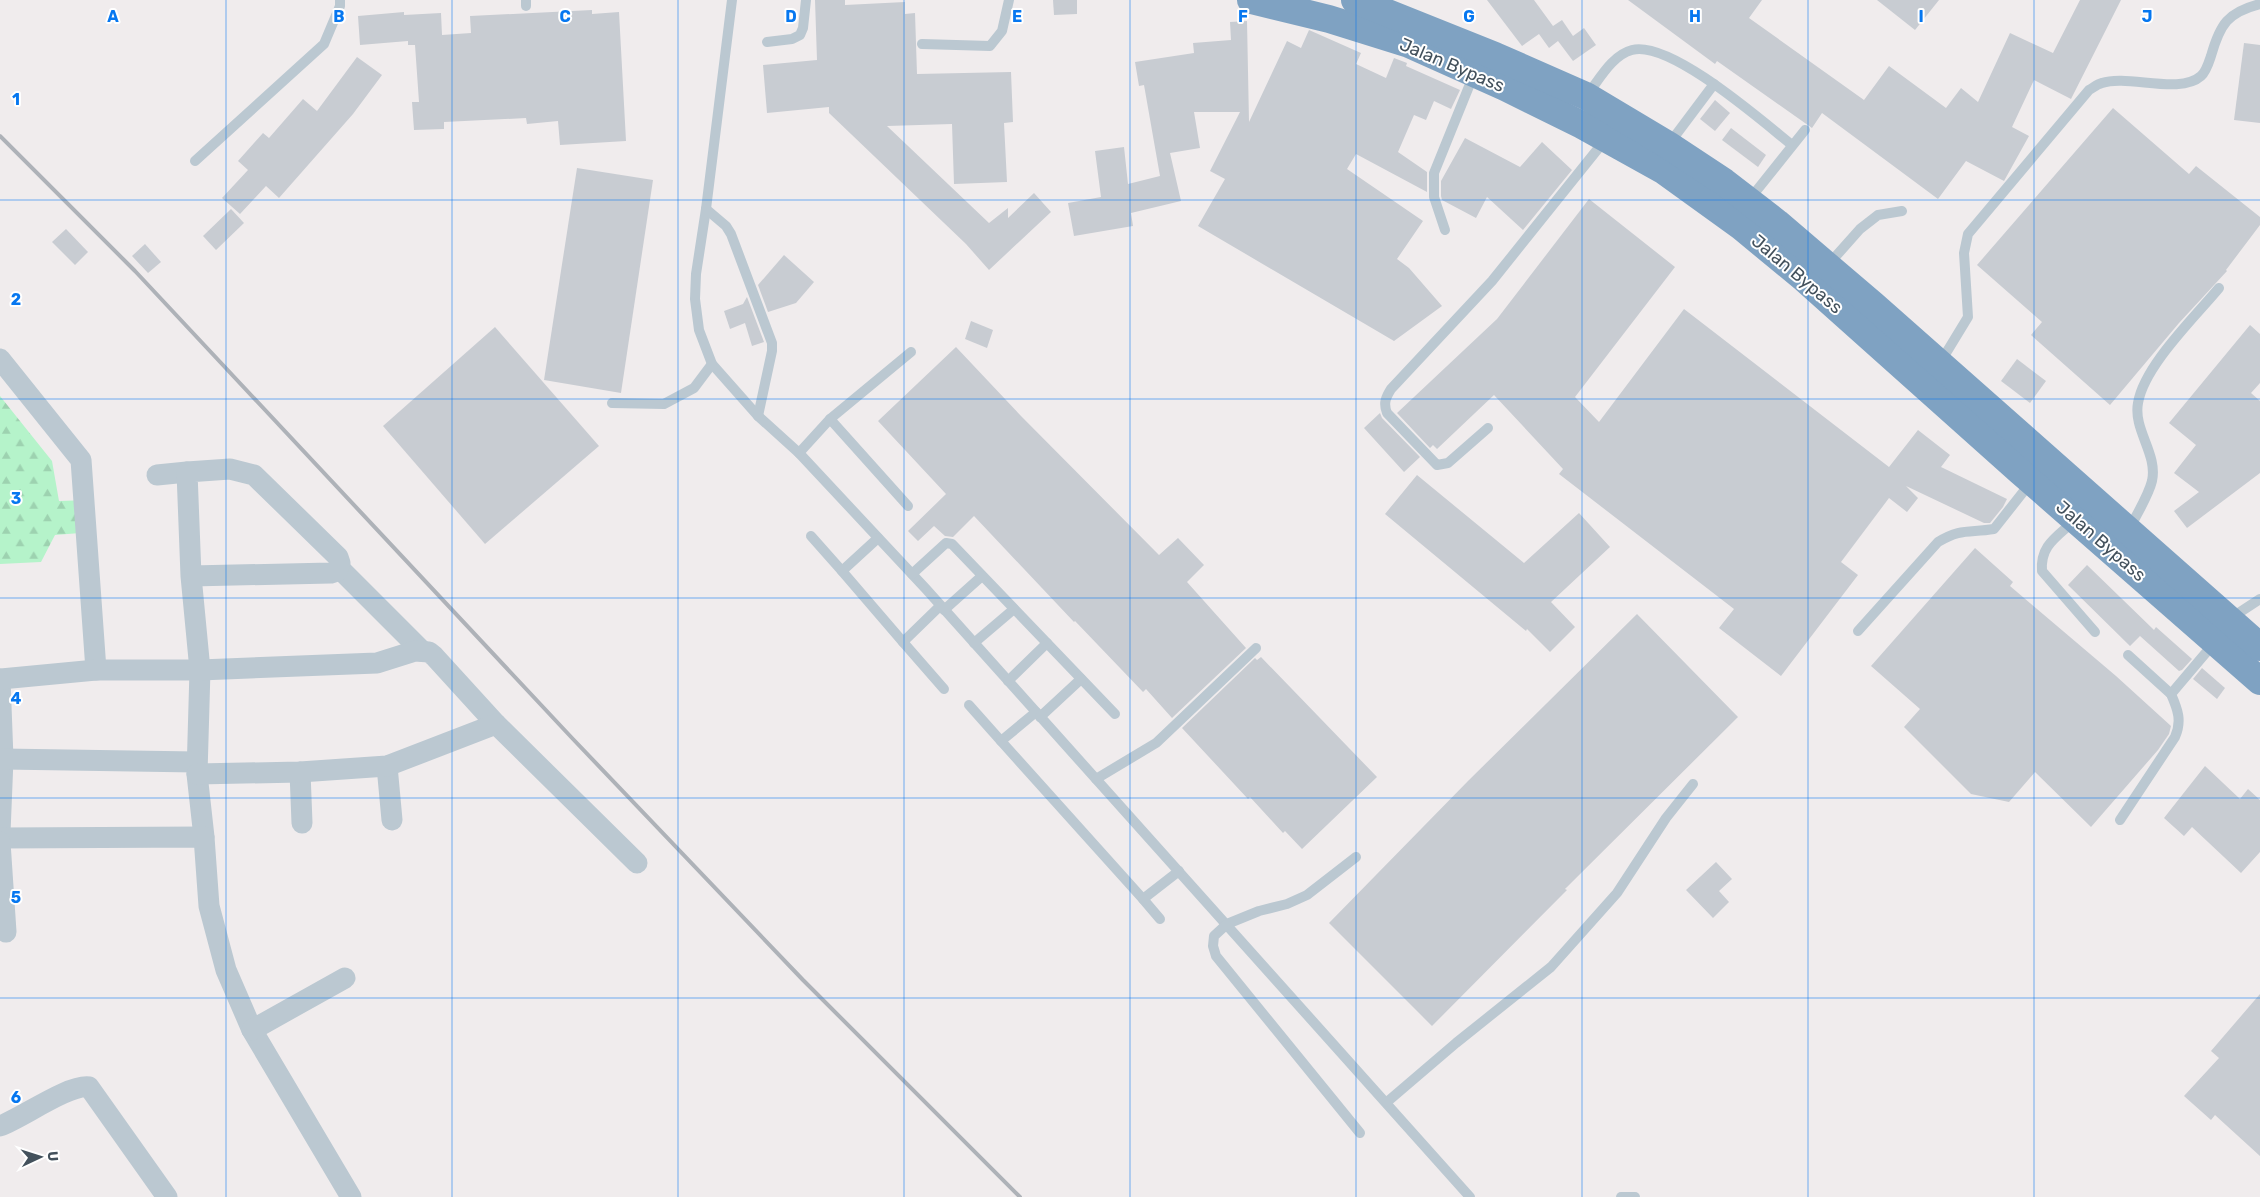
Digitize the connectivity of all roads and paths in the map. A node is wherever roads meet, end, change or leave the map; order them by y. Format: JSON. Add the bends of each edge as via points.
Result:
{"nodes":[{"id":1,"x":340,"y":0,"type":"edge"},
{"id":2,"x":732,"y":0,"type":"edge"},
{"id":3,"x":806,"y":0,"type":"edge"},
{"id":4,"x":1009,"y":0,"type":"edge"},
{"id":5,"x":1251,"y":0,"type":"edge"},
{"id":6,"x":1355,"y":0,"type":"edge"},
{"id":7,"x":2260,"y":4,"type":"edge"},
{"id":8,"x":1386,"y":6,"type":"edge"},
{"id":9,"x":767,"y":42,"type":"dead end"},
{"id":10,"x":922,"y":44,"type":"dead end"},
{"id":11,"x":1474,"y":73,"type":"junction"},
{"id":12,"x":1714,"y":84,"type":"junction"},
{"id":13,"x":1586,"y":96,"type":"junction"},
{"id":14,"x":1805,"y":130,"type":"dead end"},
{"id":15,"x":1607,"y":137,"type":"junction"},
{"id":16,"x":1668,"y":145,"type":"junction"},
{"id":17,"x":1792,"y":145,"type":"junction"},
{"id":18,"x":195,"y":161,"type":"dead end"},
{"id":19,"x":1748,"y":201,"type":"junction"},
{"id":20,"x":706,"y":210,"type":"junction"},
{"id":21,"x":1902,"y":211,"type":"dead end"},
{"id":22,"x":1445,"y":230,"type":"dead end"},
{"id":23,"x":1827,"y":266,"type":"junction"},
{"id":24,"x":2220,"y":288,"type":"dead end"},
{"id":25,"x":911,"y":352,"type":"dead end"},
{"id":26,"x":0,"y":359,"type":"edge"},
{"id":27,"x":712,"y":364,"type":"junction"},
{"id":28,"x":1940,"y":364,"type":"junction"},
{"id":29,"x":612,"y":403,"type":"dead end"},
{"id":30,"x":758,"y":416,"type":"junction"},
{"id":31,"x":830,"y":419,"type":"junction"},
{"id":32,"x":1488,"y":428,"type":"dead end"},
{"id":33,"x":799,"y":452,"type":"junction"},
{"id":34,"x":188,"y":472,"type":"junction"},
{"id":35,"x":156,"y":475,"type":"dead end"},
{"id":36,"x":2031,"y":481,"type":"junction"},
{"id":37,"x":908,"y":506,"type":"dead end"},
{"id":38,"x":2076,"y":519,"type":"junction"},
{"id":39,"x":2128,"y":531,"type":"junction"},
{"id":40,"x":812,"y":536,"type":"dead end"},
{"id":41,"x":878,"y":538,"type":"junction"},
{"id":42,"x":339,"y":568,"type":"junction"},
{"id":43,"x":842,"y":572,"type":"junction"},
{"id":44,"x":912,"y":574,"type":"junction"},
{"id":45,"x":191,"y":576,"type":"junction"},
{"id":46,"x":982,"y":576,"type":"junction"},
{"id":47,"x":2260,"y":599,"type":"edge"},
{"id":48,"x":942,"y":608,"type":"junction"},
{"id":49,"x":1014,"y":609,"type":"junction"},
{"id":50,"x":2222,"y":630,"type":"junction"},
{"id":51,"x":1858,"y":631,"type":"dead end"},
{"id":52,"x":2095,"y":632,"type":"dead end"},
{"id":53,"x":903,"y":642,"type":"junction"},
{"id":54,"x":974,"y":643,"type":"junction"},
{"id":55,"x":1047,"y":643,"type":"junction"},
{"id":56,"x":2260,"y":647,"type":"edge"},
{"id":57,"x":1256,"y":648,"type":"dead end"},
{"id":58,"x":422,"y":651,"type":"junction"},
{"id":59,"x":2128,"y":655,"type":"dead end"},
{"id":60,"x":96,"y":670,"type":"junction"},
{"id":61,"x":200,"y":670,"type":"junction"},
{"id":62,"x":0,"y":679,"type":"edge"},
{"id":63,"x":1081,"y":679,"type":"junction"},
{"id":64,"x":1008,"y":680,"type":"junction"},
{"id":65,"x":2260,"y":681,"type":"edge"},
{"id":66,"x":944,"y":688,"type":"dead end"},
{"id":67,"x":2171,"y":694,"type":"junction"},
{"id":68,"x":969,"y":705,"type":"dead end"},
{"id":69,"x":1038,"y":714,"type":"junction"},
{"id":70,"x":1115,"y":714,"type":"dead end"},
{"id":71,"x":496,"y":724,"type":"junction"},
{"id":72,"x":1001,"y":741,"type":"junction"},
{"id":73,"x":3,"y":759,"type":"junction"},
{"id":74,"x":387,"y":766,"type":"junction"},
{"id":75,"x":196,"y":768,"type":"junction"},
{"id":76,"x":300,"y":772,"type":"junction"},
{"id":77,"x":1096,"y":779,"type":"junction"},
{"id":78,"x":1694,"y":784,"type":"dead end"},
{"id":79,"x":392,"y":820,"type":"dead end"},
{"id":80,"x":2120,"y":820,"type":"dead end"},
{"id":81,"x":302,"y":823,"type":"dead end"},
{"id":82,"x":0,"y":833,"type":"edge"},
{"id":83,"x":204,"y":837,"type":"junction"},
{"id":84,"x":0,"y":840,"type":"edge"},
{"id":85,"x":1356,"y":857,"type":"dead end"},
{"id":86,"x":637,"y":863,"type":"dead end"},
{"id":87,"x":1179,"y":871,"type":"junction"},
{"id":88,"x":1143,"y":899,"type":"junction"},
{"id":89,"x":1160,"y":918,"type":"dead end"},
{"id":90,"x":1227,"y":924,"type":"junction"},
{"id":91,"x":6,"y":932,"type":"dead end"},
{"id":92,"x":345,"y":978,"type":"dead end"},
{"id":93,"x":252,"y":1030,"type":"junction"},
{"id":94,"x":1387,"y":1102,"type":"junction"},
{"id":95,"x":0,"y":1126,"type":"edge"},
{"id":96,"x":1360,"y":1132,"type":"dead end"},
{"id":97,"x":167,"y":1197,"type":"edge"},
{"id":98,"x":351,"y":1197,"type":"edge"},
{"id":99,"x":1470,"y":1197,"type":"edge"},
{"id":100,"x":1621,"y":1197,"type":"edge"},
{"id":101,"x":1635,"y":1197,"type":"edge"}],
"edges":[{"from":1,"to":18,"type":"lane","via":[[324,44]]},
{"from":2,"to":20,"type":"lane"},
{"from":3,"to":9,"type":"lane","via":[[800,35]]},
{"from":4,"to":10,"type":"lane","via":[[1002,31],[990,46]]},
{"from":5,"to":11,"type":"highway","name":"Jalan Bypass","via":[[1329,19],[1409,44]]},
{"from":6,"to":8,"type":"highway","name":"Jalan Bypass"},
{"from":7,"to":28,"type":"lane","via":[[2241,9],[2227,20],[2201,76],[2176,84],[2102,82],[2089,90],[1968,234],[1964,253],[1968,317]]},
{"from":8,"to":13,"type":"highway","name":"Jalan Bypass"},
{"from":11,"to":15,"type":"highway","name":"Jalan Bypass"},
{"from":11,"to":22,"type":"lane","via":[[1434,174],[1434,197]]},
{"from":12,"to":13,"type":"lane","via":[[1658,52],[1632,49],[1618,56]]},
{"from":12,"to":16,"type":"lane"},
{"from":12,"to":17,"type":"lane"},
{"from":13,"to":16,"type":"highway","name":"Jalan Bypass"},
{"from":14,"to":17,"type":"lane"},
{"from":15,"to":32,"type":"lane","via":[[1492,282],[1385,399],[1387,413],[1437,465],[1448,463]]},
{"from":15,"to":36,"type":"highway","name":"Jalan Bypass","via":[[1662,170],[1756,239]]},
{"from":16,"to":19,"type":"highway","name":"Jalan Bypass"},
{"from":17,"to":19,"type":"lane"},
{"from":19,"to":23,"type":"highway","name":"Jalan Bypass"},
{"from":20,"to":27,"type":"lane","via":[[695,299],[699,330]]},
{"from":20,"to":30,"type":"lane","via":[[731,234],[772,343]]},
{"from":21,"to":23,"type":"lane","via":[[1878,215],[1860,228]]},
{"from":23,"to":28,"type":"highway","name":"Jalan Bypass"},
{"from":24,"to":39,"type":"lane","via":[[2172,343],[2143,383],[2137,404],[2138,424],[2150,455],[2152,482]]},
{"from":25,"to":31,"type":"lane"},
{"from":26,"to":60,"type":"street","via":[[81,460]]},
{"from":27,"to":29,"type":"lane","via":[[694,388],[664,404]]},
{"from":27,"to":30,"type":"lane"},
{"from":28,"to":39,"type":"highway","name":"Jalan Bypass"},
{"from":30,"to":33,"type":"lane"},
{"from":31,"to":33,"type":"lane"},
{"from":31,"to":37,"type":"lane"},
{"from":33,"to":41,"type":"lane"},
{"from":34,"to":35,"type":"street"},
{"from":34,"to":42,"type":"street","via":[[230,469],[254,475],[338,557]]},
{"from":34,"to":45,"type":"street"},
{"from":36,"to":38,"type":"highway","name":"Jalan Bypass"},
{"from":36,"to":51,"type":"lane","via":[[1994,529],[1967,530],[1938,542]]},
{"from":38,"to":50,"type":"highway","name":"Jalan Bypass"},
{"from":38,"to":52,"type":"lane","via":[[2044,548],[2042,571]]},
{"from":39,"to":50,"type":"highway","name":"Jalan Bypass"},
{"from":40,"to":43,"type":"lane"},
{"from":41,"to":43,"type":"lane"},
{"from":41,"to":44,"type":"lane"},
{"from":42,"to":45,"type":"street","via":[[331,573]]},
{"from":42,"to":58,"type":"street"},
{"from":43,"to":53,"type":"lane"},
{"from":44,"to":46,"type":"lane","via":[[946,543],[952,544]]},
{"from":44,"to":48,"type":"lane"},
{"from":45,"to":61,"type":"street"},
{"from":46,"to":48,"type":"lane"},
{"from":46,"to":49,"type":"lane"},
{"from":47,"to":50,"type":"lane"},
{"from":48,"to":53,"type":"lane"},
{"from":48,"to":54,"type":"lane"},
{"from":49,"to":54,"type":"lane"},
{"from":49,"to":55,"type":"lane"},
{"from":50,"to":56,"type":"highway","name":"Jalan Bypass"},
{"from":50,"to":65,"type":"highway","name":"Jalan Bypass"},
{"from":50,"to":67,"type":"lane"},
{"from":53,"to":66,"type":"lane"},
{"from":54,"to":64,"type":"lane"},
{"from":55,"to":63,"type":"lane"},
{"from":55,"to":64,"type":"lane"},
{"from":57,"to":77,"type":"lane","via":[[1156,743]]},
{"from":58,"to":61,"type":"street","via":[[377,663]]},
{"from":58,"to":71,"type":"street","via":[[434,656]]},
{"from":59,"to":67,"type":"lane"},
{"from":60,"to":61,"type":"street"},
{"from":60,"to":62,"type":"street"},
{"from":61,"to":75,"type":"street"},
{"from":62,"to":73,"type":"street"},
{"from":63,"to":69,"type":"lane"},
{"from":63,"to":70,"type":"lane"},
{"from":64,"to":69,"type":"lane"},
{"from":67,"to":80,"type":"lane","via":[[2179,713],[2180,727]]},
{"from":68,"to":72,"type":"lane"},
{"from":69,"to":72,"type":"lane"},
{"from":69,"to":77,"type":"lane"},
{"from":71,"to":74,"type":"street"},
{"from":71,"to":86,"type":"street"},
{"from":72,"to":88,"type":"lane"},
{"from":73,"to":75,"type":"street"},
{"from":73,"to":82,"type":"street"},
{"from":74,"to":76,"type":"street"},
{"from":74,"to":79,"type":"street"},
{"from":75,"to":76,"type":"street"},
{"from":75,"to":83,"type":"street"},
{"from":76,"to":81,"type":"street"},
{"from":77,"to":87,"type":"lane"},
{"from":78,"to":94,"type":"lane","via":[[1666,818],[1617,893],[1550,967]]},
{"from":83,"to":84,"type":"street"},
{"from":83,"to":93,"type":"street","via":[[209,906],[226,970]]},
{"from":84,"to":91,"type":"street"},
{"from":85,"to":90,"type":"lane","via":[[1307,895]]},
{"from":87,"to":88,"type":"lane"},
{"from":87,"to":90,"type":"lane"},
{"from":88,"to":89,"type":"lane"},
{"from":90,"to":94,"type":"lane"},
{"from":90,"to":96,"type":"lane","via":[[1214,936],[1216,956]]},
{"from":92,"to":93,"type":"street"},
{"from":93,"to":98,"type":"street"},
{"from":94,"to":99,"type":"lane"},
{"from":95,"to":97,"type":"street","via":[[76,1087],[89,1087]]},
{"from":100,"to":101,"type":"lane"}]}
